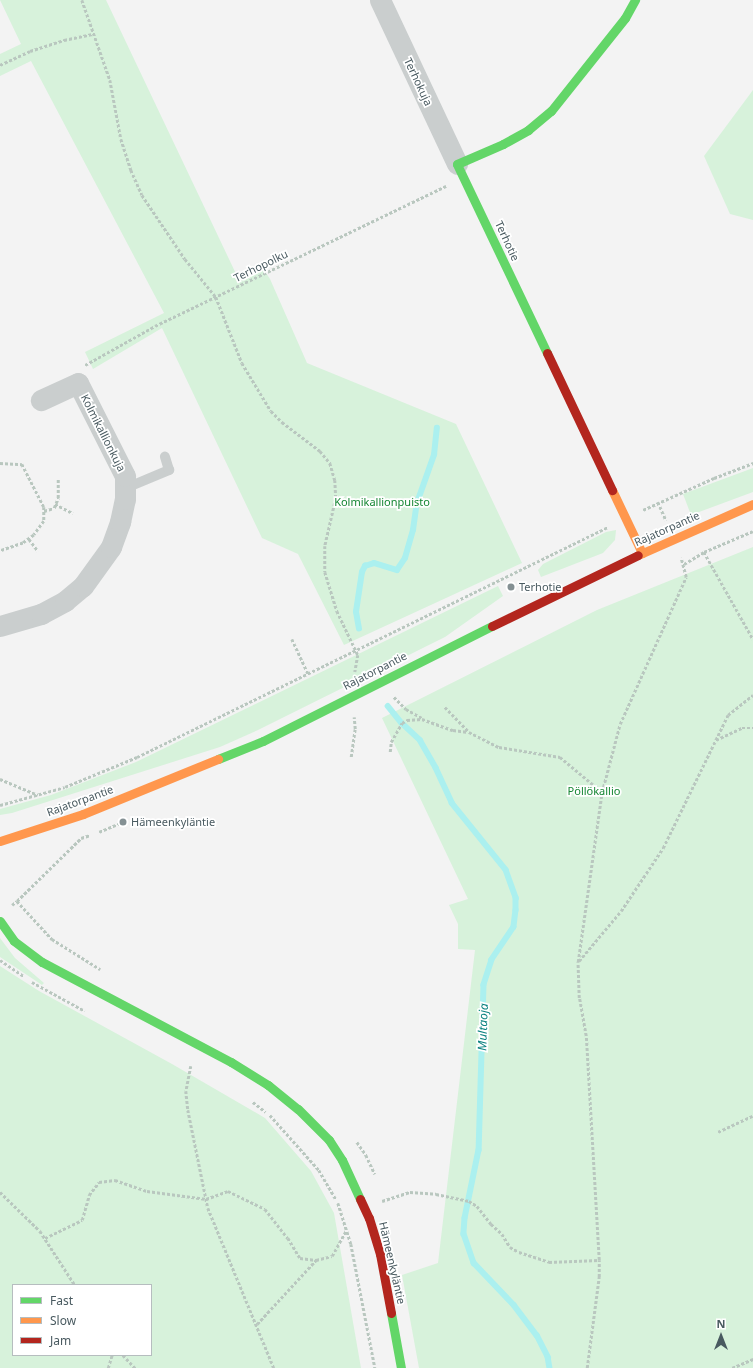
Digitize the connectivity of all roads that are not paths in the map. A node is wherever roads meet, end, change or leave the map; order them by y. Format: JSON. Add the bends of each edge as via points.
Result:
{"nodes":[{"id":1,"x":380,"y":0,"type":"edge"},
{"id":2,"x":635,"y":0,"type":"edge"},
{"id":3,"x":457,"y":164,"type":"junction"},
{"id":4,"x":41,"y":400,"type":"dead end"},
{"id":5,"x":165,"y":458,"type":"dead end"},
{"id":6,"x":126,"y":488,"type":"junction"},
{"id":7,"x":753,"y":504,"type":"edge"},
{"id":8,"x":642,"y":553,"type":"junction"},
{"id":9,"x":0,"y":626,"type":"edge"},
{"id":10,"x":0,"y":841,"type":"edge"},
{"id":11,"x":0,"y":921,"type":"edge"},
{"id":12,"x":401,"y":1368,"type":"edge"}],
"edges":[{"from":1,"to":3,"type":"street","name":"Terhokuja"},
{"from":2,"to":3,"type":"street","via":[[567,94],[551,111],[528,130]]},
{"from":3,"to":8,"type":"street","name":"Terhotie"},
{"from":4,"to":6,"type":"street","name":"Kolmikallionkuja","via":[[78,383],[125,476]]},
{"from":5,"to":6,"type":"lane","via":[[169,470]]},
{"from":6,"to":9,"type":"street","name":"Kolmikallionkuja","via":[[120,522],[111,547],[83,586],[65,601],[41,614]]},
{"from":7,"to":8,"type":"street","name":"Rajatorpantie"},
{"from":8,"to":10,"type":"street","name":"Rajatorpantie","via":[[510,616],[263,741],[83,814]]},
{"from":11,"to":12,"type":"street","name":"Hämeenkyläntie","via":[[14,941],[42,962],[268,1084],[329,1140],[365,1207],[380,1254]]}]}
